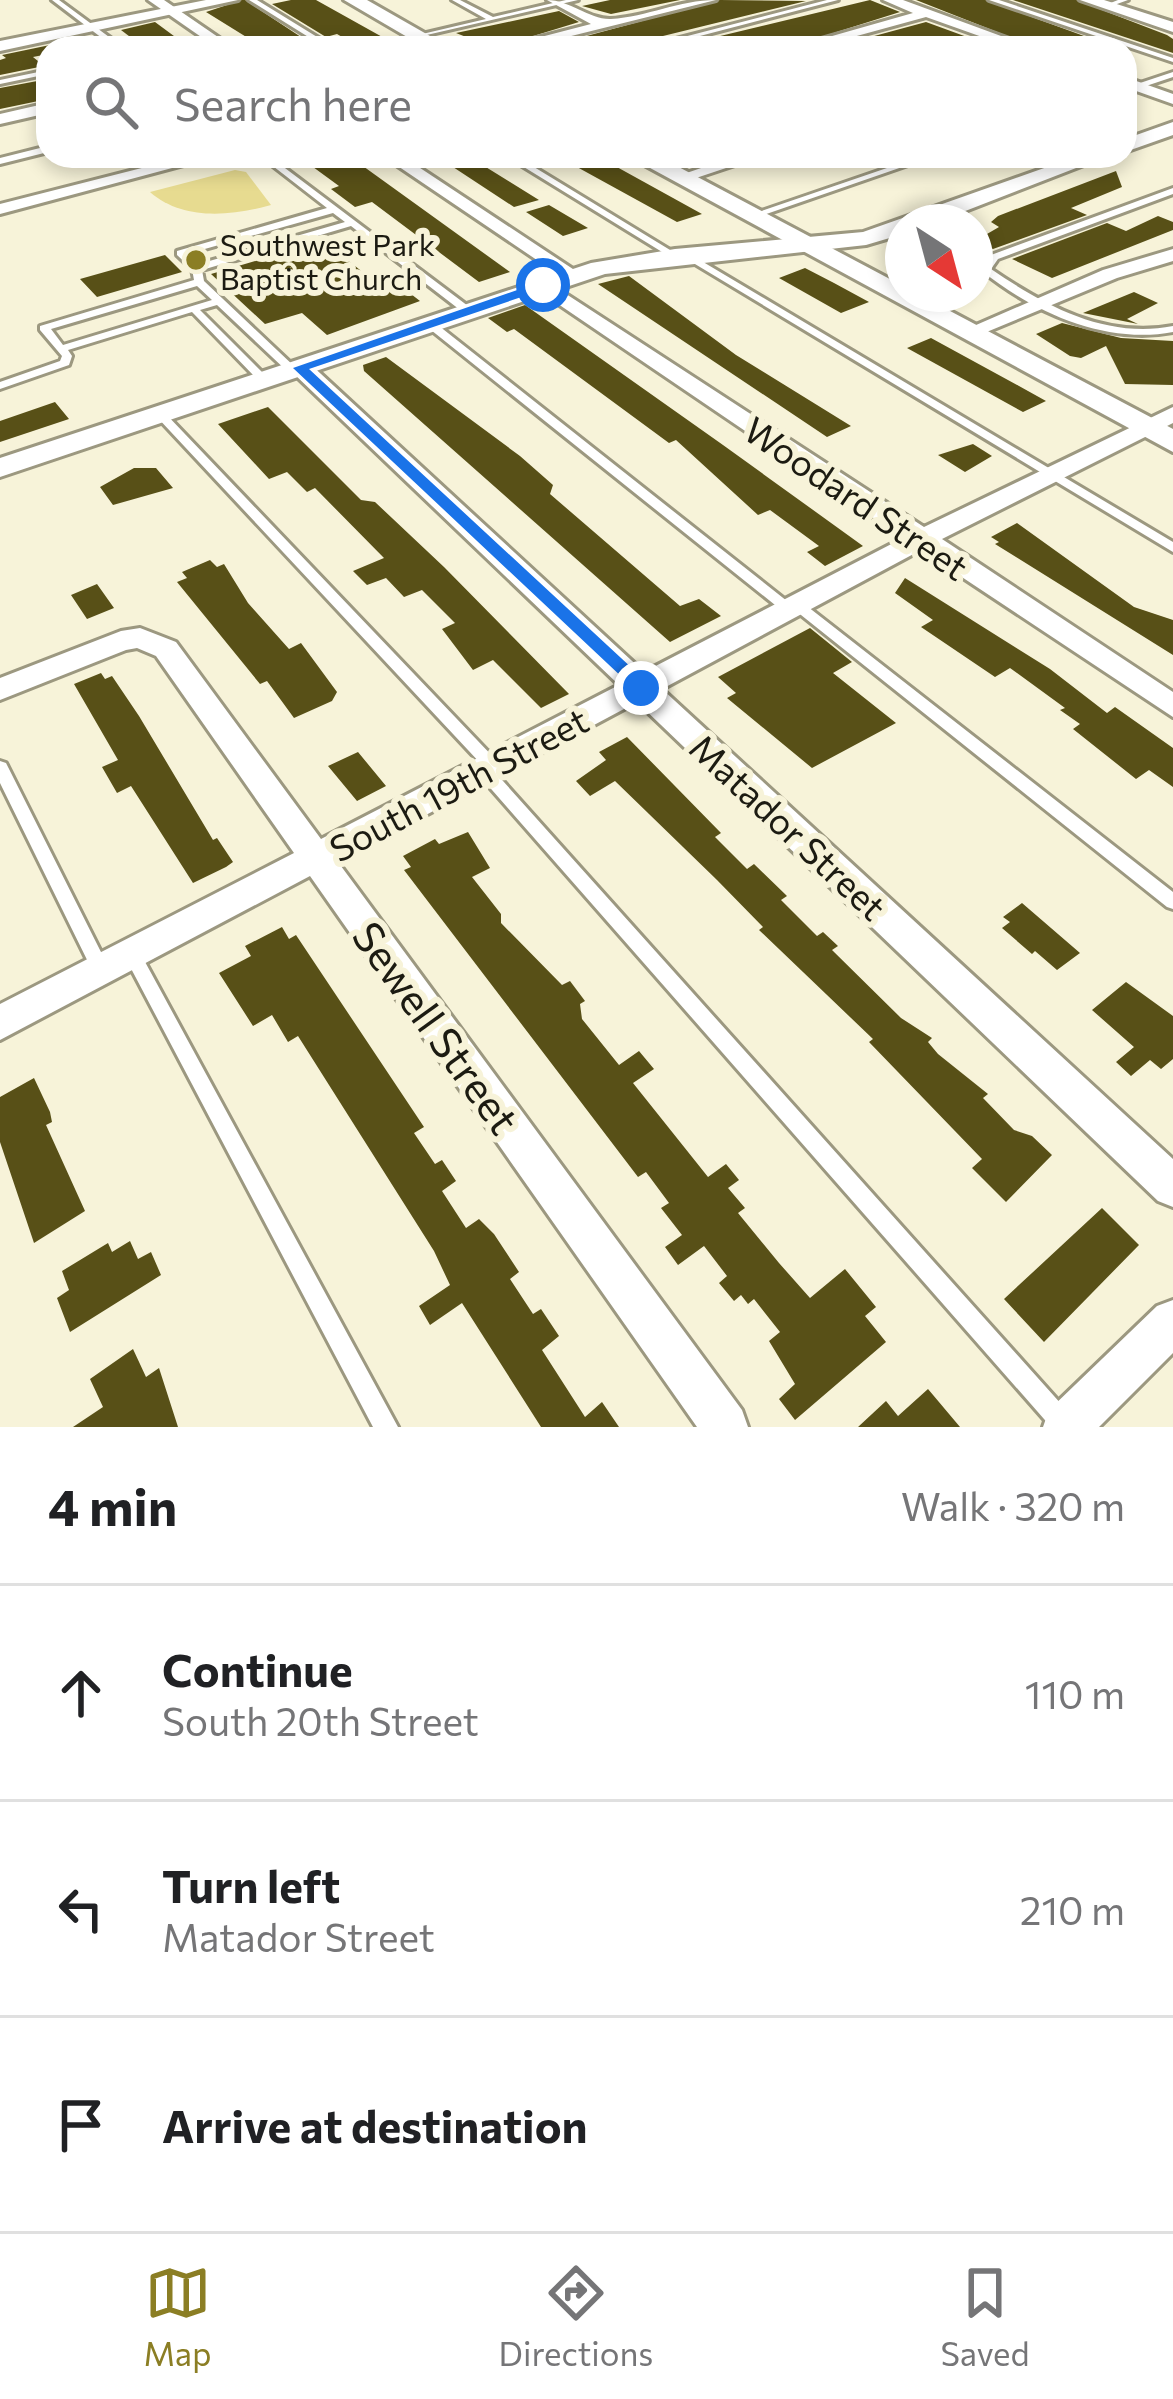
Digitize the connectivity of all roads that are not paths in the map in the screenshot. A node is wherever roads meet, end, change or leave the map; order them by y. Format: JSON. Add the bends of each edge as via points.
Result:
{"nodes":[{"id":1,"x":55,"y":0,"type":"edge"},
{"id":2,"x":154,"y":0,"type":"edge"},
{"id":3,"x":230,"y":0,"type":"edge"},
{"id":4,"x":252,"y":0,"type":"edge"},
{"id":5,"x":352,"y":0,"type":"edge"},
{"id":6,"x":455,"y":0,"type":"edge"},
{"id":7,"x":709,"y":0,"type":"edge"},
{"id":8,"x":836,"y":0,"type":"edge"},
{"id":9,"x":890,"y":0,"type":"edge"},
{"id":10,"x":992,"y":0,"type":"edge"},
{"id":11,"x":1125,"y":0,"type":"edge"},
{"id":12,"x":563,"y":1,"type":"edge"},
{"id":13,"x":1097,"y":3,"type":"edge"},
{"id":14,"x":172,"y":11,"type":"junction"},
{"id":15,"x":927,"y":13,"type":"junction"},
{"id":16,"x":492,"y":19,"type":"junction"},
{"id":17,"x":605,"y":25,"type":"junction"},
{"id":18,"x":1172,"y":26,"type":"edge"},
{"id":19,"x":92,"y":27,"type":"junction"},
{"id":20,"x":48,"y":36,"type":"edge"},
{"id":21,"x":104,"y":36,"type":"edge"},
{"id":22,"x":209,"y":36,"type":"edge"},
{"id":23,"x":311,"y":36,"type":"edge"},
{"id":24,"x":419,"y":36,"type":"joint"},
{"id":25,"x":558,"y":36,"type":"edge"},
{"id":26,"x":693,"y":36,"type":"edge"},
{"id":27,"x":842,"y":36,"type":"edge"},
{"id":28,"x":991,"y":36,"type":"edge"},
{"id":29,"x":1101,"y":36,"type":"edge"},
{"id":30,"x":36,"y":39,"type":"edge"},
{"id":31,"x":0,"y":46,"type":"edge"},
{"id":32,"x":1137,"y":48,"type":"edge"},
{"id":33,"x":1173,"y":60,"type":"edge"},
{"id":34,"x":36,"y":74,"type":"edge"},
{"id":35,"x":1173,"y":74,"type":"edge"},
{"id":36,"x":0,"y":82,"type":"edge"},
{"id":37,"x":1137,"y":84,"type":"edge"},
{"id":38,"x":1137,"y":88,"type":"edge"},
{"id":39,"x":1173,"y":99,"type":"edge"},
{"id":40,"x":36,"y":111,"type":"edge"},
{"id":41,"x":0,"y":119,"type":"edge"},
{"id":42,"x":1173,"y":128,"type":"edge"},
{"id":43,"x":1137,"y":142,"type":"edge"},
{"id":44,"x":36,"y":152,"type":"edge"},
{"id":45,"x":0,"y":160,"type":"edge"},
{"id":46,"x":161,"y":168,"type":"edge"},
{"id":47,"x":280,"y":168,"type":"edge"},
{"id":48,"x":409,"y":168,"type":"edge"},
{"id":49,"x":531,"y":168,"type":"edge"},
{"id":50,"x":663,"y":168,"type":"edge"},
{"id":51,"x":715,"y":168,"type":"edge"},
{"id":52,"x":896,"y":168,"type":"edge"},
{"id":53,"x":1064,"y":168,"type":"edge"},
{"id":54,"x":682,"y":178,"type":"junction"},
{"id":55,"x":1173,"y":191,"type":"edge"},
{"id":56,"x":965,"y":204,"type":"edge"},
{"id":57,"x":0,"y":208,"type":"edge"},
{"id":58,"x":334,"y":209,"type":"junction"},
{"id":59,"x":756,"y":218,"type":"junction"},
{"id":60,"x":352,"y":223,"type":"junction"},
{"id":61,"x":885,"y":233,"type":"edge"},
{"id":62,"x":810,"y":246,"type":"junction"},
{"id":63,"x":736,"y":248,"type":"junction"},
{"id":64,"x":676,"y":252,"type":"junction"},
{"id":65,"x":1173,"y":255,"type":"edge"},
{"id":66,"x":197,"y":268,"type":"junction"},
{"id":67,"x":572,"y":275,"type":"junction"},
{"id":68,"x":199,"y":282,"type":"junction"},
{"id":69,"x":543,"y":285,"type":"junction"},
{"id":70,"x":218,"y":301,"type":"junction"},
{"id":71,"x":1045,"y":301,"type":"junction"},
{"id":72,"x":193,"y":308,"type":"junction"},
{"id":73,"x":468,"y":310,"type":"junction"},
{"id":74,"x":430,"y":323,"type":"junction"},
{"id":75,"x":1173,"y":329,"type":"edge"},
{"id":76,"x":970,"y":332,"type":"junction"},
{"id":77,"x":62,"y":349,"type":"junction"},
{"id":78,"x":296,"y":369,"type":"junction"},
{"id":79,"x":264,"y":380,"type":"junction"},
{"id":80,"x":0,"y":386,"type":"edge"},
{"id":81,"x":160,"y":414,"type":"junction"},
{"id":82,"x":1173,"y":414,"type":"edge"},
{"id":83,"x":1142,"y":425,"type":"junction"},
{"id":84,"x":1173,"y":442,"type":"edge"},
{"id":85,"x":0,"y":468,"type":"edge"},
{"id":86,"x":1048,"y":473,"type":"junction"},
{"id":87,"x":922,"y":542,"type":"junction"},
{"id":88,"x":1173,"y":548,"type":"edge"},
{"id":89,"x":794,"y":608,"type":"junction"},
{"id":90,"x":641,"y":688,"type":"junction"},
{"id":91,"x":0,"y":690,"type":"edge"},
{"id":92,"x":1173,"y":706,"type":"edge"},
{"id":93,"x":0,"y":766,"type":"edge"},
{"id":94,"x":488,"y":768,"type":"junction"},
{"id":95,"x":316,"y":858,"type":"junction"},
{"id":96,"x":1173,"y":902,"type":"edge"},
{"id":97,"x":132,"y":954,"type":"junction"},
{"id":98,"x":101,"y":970,"type":"junction"},
{"id":99,"x":0,"y":1023,"type":"edge"},
{"id":100,"x":1173,"y":1187,"type":"edge"},
{"id":101,"x":1173,"y":1322,"type":"edge"},
{"id":102,"x":1084,"y":1421,"type":"edge"},
{"id":103,"x":386,"y":1427,"type":"edge"},
{"id":104,"x":725,"y":1427,"type":"edge"}],
"edges":[{"from":1,"to":19,"type":"lane"},
{"from":2,"to":14,"type":"street"},
{"from":3,"to":14,"type":"street"},
{"from":4,"to":23,"type":"lane"},
{"from":5,"to":24,"type":"main road"},
{"from":6,"to":16,"type":"lane"},
{"from":7,"to":17,"type":"street"},
{"from":8,"to":26,"type":"lane"},
{"from":9,"to":15,"type":"street"},
{"from":10,"to":29,"type":"lane"},
{"from":11,"to":13,"type":"lane"},
{"from":12,"to":16,"type":"lane"},
{"from":12,"to":17,"type":"street"},
{"from":13,"to":18,"type":"street"},
{"from":14,"to":19,"type":"street"},
{"from":14,"to":22,"type":"street"},
{"from":15,"to":27,"type":"street"},
{"from":15,"to":28,"type":"street"},
{"from":16,"to":24,"type":"lane"},
{"from":17,"to":25,"type":"street"},
{"from":19,"to":20,"type":"street"},
{"from":19,"to":21,"type":"lane"},
{"from":30,"to":31,"type":"street"},
{"from":32,"to":33,"type":"lane"},
{"from":34,"to":36,"type":"lane"},
{"from":35,"to":37,"type":"lane"},
{"from":38,"to":39,"type":"street"},
{"from":40,"to":41,"type":"street"},
{"from":42,"to":43,"type":"street"},
{"from":44,"to":45,"type":"lane"},
{"from":46,"to":57,"type":"street"},
{"from":47,"to":58,"type":"lane"},
{"from":48,"to":67,"type":"street"},
{"from":49,"to":64,"type":"lane"},
{"from":50,"to":54,"type":"main road"},
{"from":51,"to":54,"type":"street"},
{"from":52,"to":59,"type":"lane"},
{"from":53,"to":56,"type":"street"},
{"from":54,"to":59,"type":"main road"},
{"from":55,"to":71,"type":"lane","via":[[989,263],[986,270]]},
{"from":58,"to":60,"type":"lane"},
{"from":58,"to":66,"type":"lane","via":[[180,254]]},
{"from":59,"to":62,"type":"main road"},
{"from":59,"to":63,"type":"main road","via":[[762,235]]},
{"from":60,"to":66,"type":"lane"},
{"from":60,"to":73,"type":"lane"},
{"from":61,"to":62,"type":"street"},
{"from":62,"to":63,"type":"street"},
{"from":62,"to":76,"type":"main road"},
{"from":63,"to":64,"type":"street"},
{"from":64,"to":67,"type":"street"},
{"from":64,"to":86,"type":"lane"},
{"from":65,"to":71,"type":"street"},
{"from":66,"to":68,"type":"lane"},
{"from":67,"to":69,"type":"street"},
{"from":68,"to":70,"type":"lane"},
{"from":68,"to":77,"type":"lane","via":[[44,328]]},
{"from":69,"to":73,"type":"street"},
{"from":69,"to":87,"type":"street","name":"Woodard Street"},
{"from":70,"to":72,"type":"lane"},
{"from":70,"to":78,"type":"lane"},
{"from":71,"to":75,"type":"lane","via":[[1131,338]]},
{"from":71,"to":76,"type":"street"},
{"from":72,"to":77,"type":"lane"},
{"from":72,"to":79,"type":"lane"},
{"from":73,"to":74,"type":"street"},
{"from":74,"to":78,"type":"street"},
{"from":74,"to":89,"type":"lane"},
{"from":76,"to":83,"type":"main road"},
{"from":77,"to":80,"type":"lane","via":[[67,356],[58,368]]},
{"from":78,"to":79,"type":"street"},
{"from":78,"to":90,"type":"street","name":"Matador Street"},
{"from":79,"to":81,"type":"street"},
{"from":81,"to":85,"type":"street"},
{"from":81,"to":94,"type":"lane","via":[[290,557],[352,611]]},
{"from":82,"to":83,"type":"street","name":"South 19th Street"},
{"from":83,"to":84,"type":"main road"},
{"from":83,"to":86,"type":"street","name":"South 19th Street"},
{"from":86,"to":87,"type":"street","name":"South 19th Street"},
{"from":86,"to":88,"type":"lane"},
{"from":87,"to":89,"type":"street","name":"South 19th Street"},
{"from":87,"to":92,"type":"street","name":"Woodard Street"},
{"from":89,"to":90,"type":"street","name":"South 19th Street"},
{"from":89,"to":96,"type":"lane"},
{"from":90,"to":94,"type":"street","name":"South 19th Street"},
{"from":90,"to":100,"type":"street","name":"Matador Street"},
{"from":91,"to":95,"type":"street","name":"Sewell Street","via":[[140,638],[166,650]]},
{"from":93,"to":98,"type":"lane"},
{"from":94,"to":95,"type":"street","name":"South 19th Street"},
{"from":94,"to":102,"type":"lane"},
{"from":95,"to":97,"type":"street","name":"South 19th Street"},
{"from":95,"to":104,"type":"street","name":"Sewell Street"},
{"from":97,"to":98,"type":"street","name":"South 19th Street"},
{"from":97,"to":103,"type":"lane"},
{"from":98,"to":99,"type":"street","name":"South 19th Street"},
{"from":101,"to":102,"type":"street"}]}
